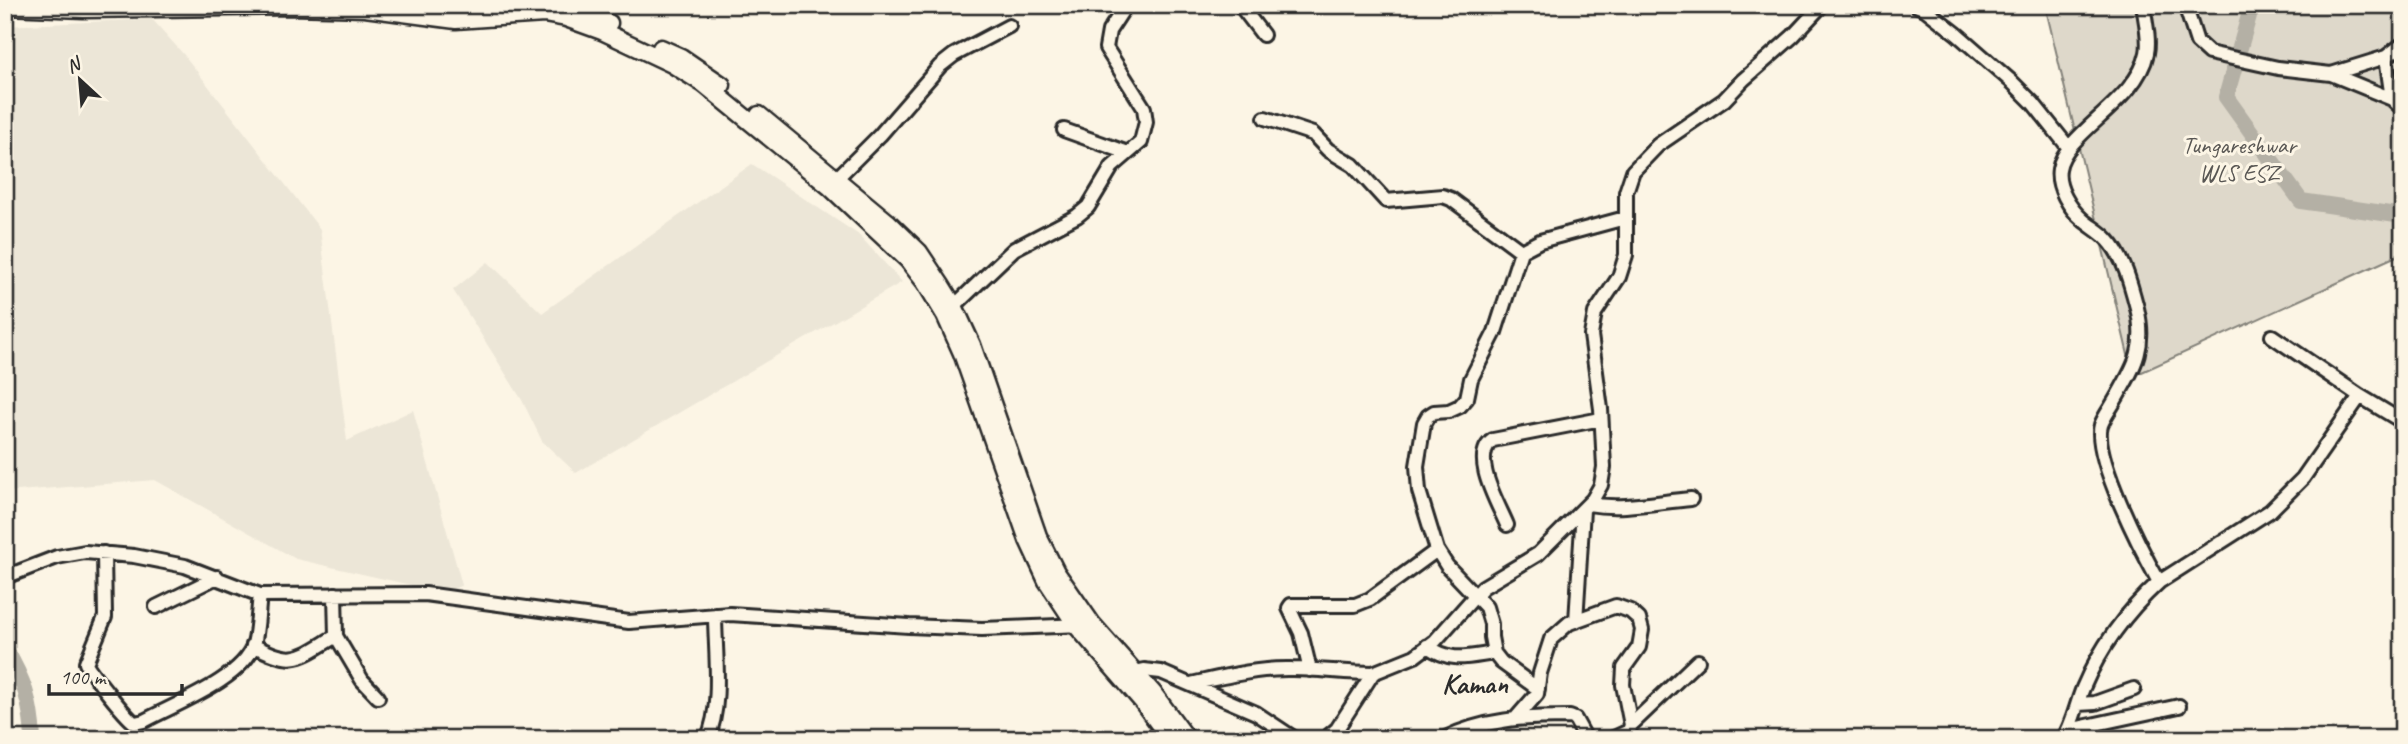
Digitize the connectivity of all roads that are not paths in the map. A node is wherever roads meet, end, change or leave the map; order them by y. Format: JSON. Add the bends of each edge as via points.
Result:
{"nodes":[{"id":1,"x":441,"y":5,"type":"edge"},
{"id":2,"x":509,"y":5,"type":"edge"},
{"id":3,"x":559,"y":5,"type":"edge"},
{"id":4,"x":1126,"y":5,"type":"edge"},
{"id":5,"x":1240,"y":5,"type":"edge"},
{"id":6,"x":1822,"y":5,"type":"edge"},
{"id":7,"x":1916,"y":5,"type":"edge"},
{"id":8,"x":2143,"y":5,"type":"edge"},
{"id":9,"x":2185,"y":5,"type":"edge"},
{"id":10,"x":5,"y":6,"type":"edge"},
{"id":11,"x":365,"y":7,"type":"edge"},
{"id":12,"x":479,"y":10,"type":"edge"},
{"id":13,"x":1009,"y":26,"type":"dead end"},
{"id":14,"x":1263,"y":35,"type":"dead end"},
{"id":15,"x":2403,"y":44,"type":"edge"},
{"id":16,"x":2386,"y":57,"type":"junction"},
{"id":17,"x":2331,"y":74,"type":"junction"},
{"id":18,"x":2392,"y":99,"type":"junction"},
{"id":19,"x":2403,"y":109,"type":"edge"},
{"id":20,"x":1265,"y":118,"type":"dead end"},
{"id":21,"x":1064,"y":130,"type":"dead end"},
{"id":22,"x":2069,"y":148,"type":"junction"},
{"id":23,"x":1128,"y":153,"type":"junction"},
{"id":24,"x":833,"y":182,"type":"junction"},
{"id":25,"x":1625,"y":218,"type":"junction"},
{"id":26,"x":1521,"y":251,"type":"junction"},
{"id":27,"x":949,"y":310,"type":"junction"},
{"id":28,"x":2272,"y":335,"type":"dead end"},
{"id":29,"x":2360,"y":396,"type":"junction"},
{"id":30,"x":1601,"y":419,"type":"junction"},
{"id":31,"x":2403,"y":422,"type":"edge"},
{"id":32,"x":1690,"y":499,"type":"dead end"},
{"id":33,"x":1585,"y":507,"type":"junction"},
{"id":34,"x":1507,"y":524,"type":"dead end"},
{"id":35,"x":1437,"y":550,"type":"junction"},
{"id":36,"x":104,"y":554,"type":"junction"},
{"id":37,"x":5,"y":577,"type":"edge"},
{"id":38,"x":217,"y":577,"type":"junction"},
{"id":39,"x":2159,"y":582,"type":"junction"},
{"id":40,"x":335,"y":594,"type":"junction"},
{"id":41,"x":260,"y":595,"type":"junction"},
{"id":42,"x":1476,"y":597,"type":"junction"},
{"id":43,"x":156,"y":607,"type":"dead end"},
{"id":44,"x":715,"y":615,"type":"junction"},
{"id":45,"x":1576,"y":621,"type":"junction"},
{"id":46,"x":1084,"y":625,"type":"junction"},
{"id":47,"x":336,"y":636,"type":"junction"},
{"id":48,"x":253,"y":645,"type":"junction"},
{"id":49,"x":1427,"y":646,"type":"junction"},
{"id":50,"x":1494,"y":653,"type":"junction"},
{"id":51,"x":1698,"y":661,"type":"dead end"},
{"id":52,"x":1310,"y":670,"type":"junction"},
{"id":53,"x":1373,"y":673,"type":"junction"},
{"id":54,"x":1127,"y":674,"type":"junction"},
{"id":55,"x":1190,"y":684,"type":"junction"},
{"id":56,"x":1538,"y":689,"type":"junction"},
{"id":57,"x":2134,"y":689,"type":"dead end"},
{"id":58,"x":379,"y":697,"type":"dead end"},
{"id":59,"x":2078,"y":704,"type":"junction"},
{"id":60,"x":2179,"y":706,"type":"dead end"},
{"id":61,"x":1517,"y":717,"type":"junction"},
{"id":62,"x":1631,"y":725,"type":"junction"},
{"id":63,"x":709,"y":733,"type":"edge"},
{"id":64,"x":2066,"y":734,"type":"edge"},
{"id":65,"x":1168,"y":737,"type":"edge"},
{"id":66,"x":1187,"y":739,"type":"edge"},
{"id":67,"x":1295,"y":739,"type":"edge"},
{"id":68,"x":1325,"y":739,"type":"edge"},
{"id":69,"x":1443,"y":739,"type":"edge"},
{"id":70,"x":1586,"y":739,"type":"edge"},
{"id":71,"x":1612,"y":739,"type":"edge"}],
"edges":[{"from":1,"to":12,"type":"main road"},
{"from":2,"to":12,"type":"main road"},
{"from":3,"to":24,"type":"main road","via":[[605,21],[705,72]]},
{"from":4,"to":23,"type":"street","via":[[1110,30],[1106,48],[1144,108],[1141,142]]},
{"from":5,"to":14,"type":"street"},
{"from":6,"to":25,"type":"street","via":[[1724,100],[1645,157],[1633,171],[1626,192]]},
{"from":7,"to":22,"type":"street","via":[[1958,34],[2012,82]]},
{"from":8,"to":22,"type":"street","via":[[2148,51],[2141,70],[2127,92]]},
{"from":9,"to":17,"type":"street","via":[[2197,42],[2209,53]]},
{"from":10,"to":11,"type":"main road"},
{"from":11,"to":12,"type":"main road","via":[[456,20]]},
{"from":12,"to":24,"type":"main road","via":[[566,18],[655,56],[704,84]]},
{"from":13,"to":24,"type":"street","via":[[940,66]]},
{"from":15,"to":16,"type":"street"},
{"from":16,"to":17,"type":"street"},
{"from":16,"to":18,"type":"street"},
{"from":17,"to":18,"type":"street"},
{"from":18,"to":19,"type":"street"},
{"from":20,"to":26,"type":"street","via":[[1313,134],[1353,165],[1386,201],[1443,196]]},
{"from":21,"to":23,"type":"street"},
{"from":22,"to":39,"type":"street","via":[[2059,168],[2060,184],[2080,218],[2108,240],[2123,262],[2137,307],[2142,335],[2136,364],[2102,425],[2100,441],[2134,537]]},
{"from":23,"to":27,"type":"street","via":[[1112,167],[1088,207],[1014,249]]},
{"from":24,"to":27,"type":"main road"},
{"from":25,"to":26,"type":"street"},
{"from":25,"to":30,"type":"street","via":[[1626,255],[1619,277],[1595,313],[1591,334]]},
{"from":26,"to":35,"type":"street","via":[[1495,332],[1471,379],[1467,398],[1449,411],[1434,412],[1424,423],[1417,466],[1419,491]]},
{"from":27,"to":46,"type":"main road","via":[[1028,540],[1047,581]]},
{"from":28,"to":29,"type":"street"},
{"from":29,"to":31,"type":"street"},
{"from":29,"to":39,"type":"street","via":[[2303,478],[2270,511]]},
{"from":30,"to":33,"type":"street","via":[[1601,485]]},
{"from":30,"to":34,"type":"street","via":[[1488,443],[1487,481]]},
{"from":32,"to":33,"type":"street","via":[[1633,507]]},
{"from":33,"to":42,"type":"street","via":[[1538,554],[1483,587]]},
{"from":33,"to":45,"type":"street"},
{"from":35,"to":42,"type":"street"},
{"from":35,"to":52,"type":"street","via":[[1355,605],[1291,605]]},
{"from":36,"to":37,"type":"street","via":[[57,557]]},
{"from":36,"to":38,"type":"street","via":[[186,566]]},
{"from":36,"to":48,"type":"street","via":[[105,617],[86,663],[130,722],[144,721],[219,681],[237,668]]},
{"from":38,"to":41,"type":"street"},
{"from":38,"to":43,"type":"street"},
{"from":39,"to":59,"type":"street","via":[[2105,644]]},
{"from":40,"to":41,"type":"street"},
{"from":40,"to":44,"type":"street","via":[[425,594],[629,622]]},
{"from":40,"to":47,"type":"street"},
{"from":41,"to":48,"type":"street"},
{"from":42,"to":49,"type":"street"},
{"from":42,"to":50,"type":"street","via":[[1490,617]]},
{"from":44,"to":46,"type":"street","via":[[982,629]]},
{"from":44,"to":63,"type":"street","via":[[716,690]]},
{"from":45,"to":56,"type":"street","via":[[1551,639]]},
{"from":45,"to":62,"type":"street","via":[[1616,606],[1639,619],[1639,647],[1624,668]]},
{"from":46,"to":54,"type":"main road"},
{"from":47,"to":48,"type":"street","via":[[288,660]]},
{"from":47,"to":58,"type":"street","via":[[362,680]]},
{"from":49,"to":50,"type":"street","via":[[1449,657]]},
{"from":49,"to":53,"type":"street","via":[[1415,656]]},
{"from":50,"to":56,"type":"street"},
{"from":51,"to":62,"type":"street"},
{"from":52,"to":53,"type":"street"},
{"from":52,"to":55,"type":"street","via":[[1290,668]]},
{"from":53,"to":68,"type":"street","via":[[1338,729]]},
{"from":54,"to":55,"type":"street","via":[[1161,672]]},
{"from":54,"to":65,"type":"main road"},
{"from":54,"to":66,"type":"main road"},
{"from":55,"to":67,"type":"street","via":[[1256,713]]},
{"from":56,"to":61,"type":"street"},
{"from":57,"to":59,"type":"street"},
{"from":59,"to":64,"type":"street"},
{"from":60,"to":64,"type":"street"},
{"from":61,"to":69,"type":"street"},
{"from":61,"to":70,"type":"street","via":[[1570,717]]},
{"from":62,"to":71,"type":"street","via":[[1629,731]]}]}
